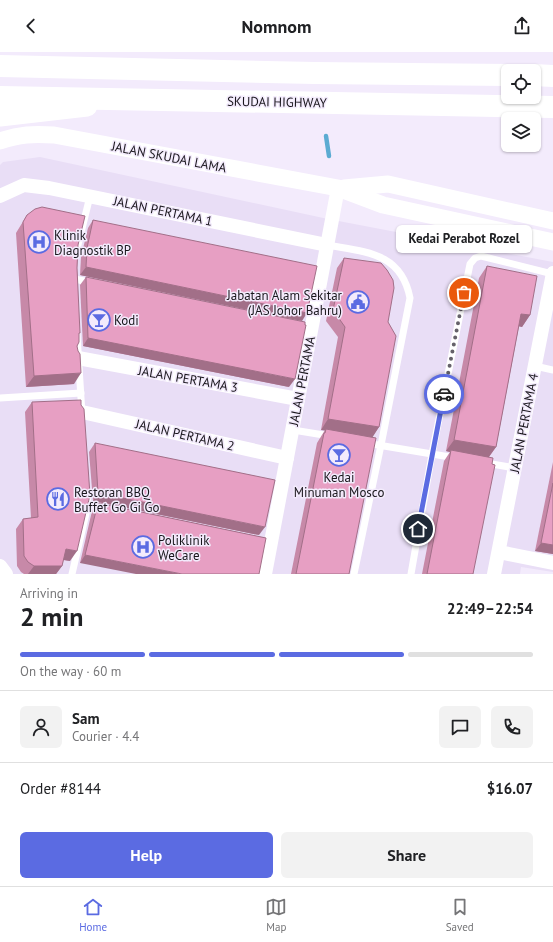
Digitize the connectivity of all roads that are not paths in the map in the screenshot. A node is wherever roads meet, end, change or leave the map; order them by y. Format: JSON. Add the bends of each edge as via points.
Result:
{"nodes":[{"id":1,"x":0,"y":66,"type":"edge"},
{"id":2,"x":501,"y":75,"type":"edge"},
{"id":3,"x":541,"y":75,"type":"edge"},
{"id":4,"x":553,"y":76,"type":"edge"},
{"id":5,"x":0,"y":97,"type":"edge"},
{"id":6,"x":146,"y":99,"type":"junction"},
{"id":7,"x":456,"y":106,"type":"junction"},
{"id":8,"x":553,"y":107,"type":"edge"},
{"id":9,"x":0,"y":116,"type":"edge"},
{"id":10,"x":553,"y":119,"type":"edge"},
{"id":11,"x":0,"y":141,"type":"edge"},
{"id":12,"x":338,"y":188,"type":"junction"},
{"id":13,"x":0,"y":196,"type":"edge"},
{"id":14,"x":90,"y":196,"type":"junction"},
{"id":15,"x":553,"y":221,"type":"edge"},
{"id":16,"x":553,"y":242,"type":"edge"},
{"id":17,"x":328,"y":246,"type":"junction"},
{"id":18,"x":77,"y":249,"type":"edge"},
{"id":19,"x":552,"y":280,"type":"edge"},
{"id":20,"x":98,"y":284,"type":"edge"},
{"id":21,"x":75,"y":287,"type":"edge"},
{"id":22,"x":77,"y":327,"type":"edge"},
{"id":23,"x":78,"y":358,"type":"junction"},
{"id":24,"x":535,"y":366,"type":"junction"},
{"id":25,"x":553,"y":370,"type":"edge"},
{"id":26,"x":80,"y":393,"type":"junction"},
{"id":27,"x":0,"y":398,"type":"edge"},
{"id":28,"x":298,"y":399,"type":"junction"},
{"id":29,"x":82,"y":416,"type":"joint"},
{"id":30,"x":292,"y":430,"type":"junction"},
{"id":31,"x":337,"y":438,"type":"edge"},
{"id":32,"x":359,"y":442,"type":"edge"},
{"id":33,"x":381,"y":445,"type":"junction"},
{"id":34,"x":432,"y":454,"type":"junction"},
{"id":35,"x":287,"y":458,"type":"junction"},
{"id":36,"x":462,"y":459,"type":"edge"},
{"id":37,"x":477,"y":462,"type":"edge"},
{"id":38,"x":516,"y":468,"type":"junction"},
{"id":39,"x":87,"y":490,"type":"edge"},
{"id":40,"x":499,"y":552,"type":"junction"},
{"id":41,"x":553,"y":563,"type":"edge"},
{"id":42,"x":0,"y":566,"type":"edge"},
{"id":43,"x":6,"y":574,"type":"edge"},
{"id":44,"x":72,"y":574,"type":"edge"},
{"id":45,"x":265,"y":574,"type":"edge"},
{"id":46,"x":354,"y":574,"type":"edge"},
{"id":47,"x":411,"y":574,"type":"edge"},
{"id":48,"x":494,"y":574,"type":"edge"}],
"edges":[{"from":1,"to":2,"type":"highway"},
{"from":3,"to":4,"type":"highway"},
{"from":5,"to":6,"type":"highway","name":"SKUDAI HIGHWAY"},
{"from":6,"to":7,"type":"highway","name":"SKUDAI HIGHWAY"},
{"from":6,"to":9,"type":"main road"},
{"from":7,"to":8,"type":"highway","name":"SKUDAI HIGHWAY"},
{"from":7,"to":10,"type":"highway"},
{"from":11,"to":12,"type":"street","name":"JALAN SKUDAI LAMA","via":[[29,134],[54,135]]},
{"from":12,"to":15,"type":"street","name":"JALAN SKUDAI LAMA","via":[[388,184]]},
{"from":12,"to":16,"type":"street","name":"JALAN SKUDAI LAMA","via":[[383,205]]},
{"from":12,"to":17,"type":"street","name":"JALAN PERTAMA"},
{"from":13,"to":14,"type":"street","name":"JALAN PERTAMA 1","via":[[24,185]]},
{"from":14,"to":17,"type":"street","name":"JALAN PERTAMA 1"},
{"from":14,"to":18,"type":"lane"},
{"from":17,"to":28,"type":"street","name":"JALAN PERTAMA","via":[[308,327]]},
{"from":17,"to":33,"type":"lane","via":[[374,254],[400,272],[407,285],[410,298]]},
{"from":19,"to":24,"type":"street","name":"JALAN PERTAMA 4"},
{"from":19,"to":34,"type":"lane","via":[[481,256],[470,264]]},
{"from":20,"to":21,"type":"lane","via":[[75,275]]},
{"from":22,"to":23,"type":"lane"},
{"from":23,"to":26,"type":"lane"},
{"from":23,"to":28,"type":"street","name":"JALAN PERTAMA 3"},
{"from":24,"to":25,"type":"lane"},
{"from":24,"to":38,"type":"street","name":"JALAN PERTAMA 4"},
{"from":26,"to":27,"type":"lane"},
{"from":26,"to":29,"type":"lane"},
{"from":28,"to":30,"type":"street","name":"JALAN PERTAMA"},
{"from":29,"to":35,"type":"street","name":"JALAN PERTAMA 2"},
{"from":30,"to":31,"type":"lane"},
{"from":30,"to":35,"type":"street","name":"JALAN PERTAMA"},
{"from":32,"to":33,"type":"lane"},
{"from":33,"to":34,"type":"lane"},
{"from":33,"to":46,"type":"lane"},
{"from":34,"to":36,"type":"lane"},
{"from":34,"to":47,"type":"lane"},
{"from":35,"to":45,"type":"street","name":"JALAN PERTAMA","via":[[267,542]]},
{"from":37,"to":38,"type":"lane"},
{"from":38,"to":40,"type":"street","name":"JALAN PERTAMA 4"},
{"from":39,"to":44,"type":"lane","via":[[92,506]]},
{"from":40,"to":41,"type":"street"},
{"from":40,"to":48,"type":"street","name":"JALAN PERTAMA 4"},
{"from":42,"to":43,"type":"street"}]}
